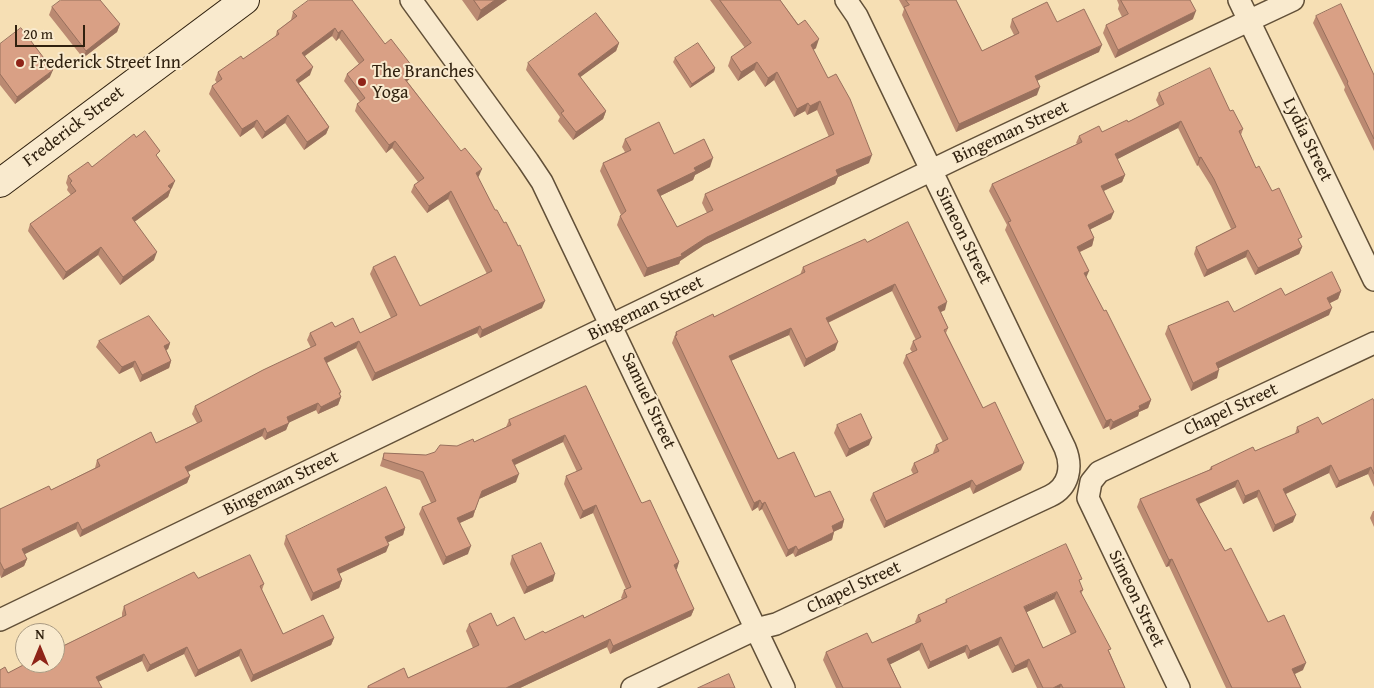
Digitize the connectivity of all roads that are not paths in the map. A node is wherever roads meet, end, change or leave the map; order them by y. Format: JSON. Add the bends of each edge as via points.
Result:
{"nodes":[{"id":1,"x":245,"y":0,"type":"edge"},
{"id":2,"x":411,"y":0,"type":"edge"},
{"id":3,"x":846,"y":0,"type":"edge"},
{"id":4,"x":1239,"y":0,"type":"edge"},
{"id":5,"x":1294,"y":0,"type":"edge"},
{"id":6,"x":1250,"y":22,"type":"junction"},
{"id":7,"x":932,"y":171,"type":"junction"},
{"id":8,"x":0,"y":183,"type":"edge"},
{"id":9,"x":1374,"y":280,"type":"edge"},
{"id":10,"x":612,"y":325,"type":"junction"},
{"id":11,"x":1374,"y":343,"type":"edge"},
{"id":12,"x":1068,"y":477,"type":"joint"},
{"id":13,"x":1091,"y":482,"type":"joint"},
{"id":14,"x":0,"y":620,"type":"edge"},
{"id":15,"x":756,"y":629,"type":"junction"},
{"id":16,"x":632,"y":688,"type":"edge"},
{"id":17,"x":784,"y":688,"type":"edge"},
{"id":18,"x":1179,"y":688,"type":"edge"}],
"edges":[{"from":1,"to":8,"type":"main road","name":"Frederick Street"},
{"from":2,"to":10,"type":"street","name":"Samuel Street","via":[[537,175]]},
{"from":3,"to":7,"type":"street","name":"Simeon Street","via":[[857,16]]},
{"from":4,"to":6,"type":"street","name":"Lydia Street"},
{"from":5,"to":6,"type":"street","name":"Bingeman Street"},
{"from":6,"to":7,"type":"street","name":"Bingeman Street"},
{"from":6,"to":9,"type":"street","name":"Lydia Street"},
{"from":7,"to":10,"type":"street","name":"Bingeman Street"},
{"from":7,"to":12,"type":"street","name":"Simeon Street","via":[[1069,458]]},
{"from":10,"to":14,"type":"street","name":"Bingeman Street"},
{"from":10,"to":15,"type":"street","name":"Samuel Street"},
{"from":11,"to":13,"type":"street","name":"Chapel Street","via":[[1099,472]]},
{"from":12,"to":15,"type":"street","name":"Chapel Street","via":[[1061,491],[776,624]]},
{"from":13,"to":18,"type":"street","name":"Simeon Street","via":[[1088,498]]},
{"from":15,"to":16,"type":"street","name":"Chapel Street"},
{"from":15,"to":17,"type":"street","name":"Samuel Street"}]}
